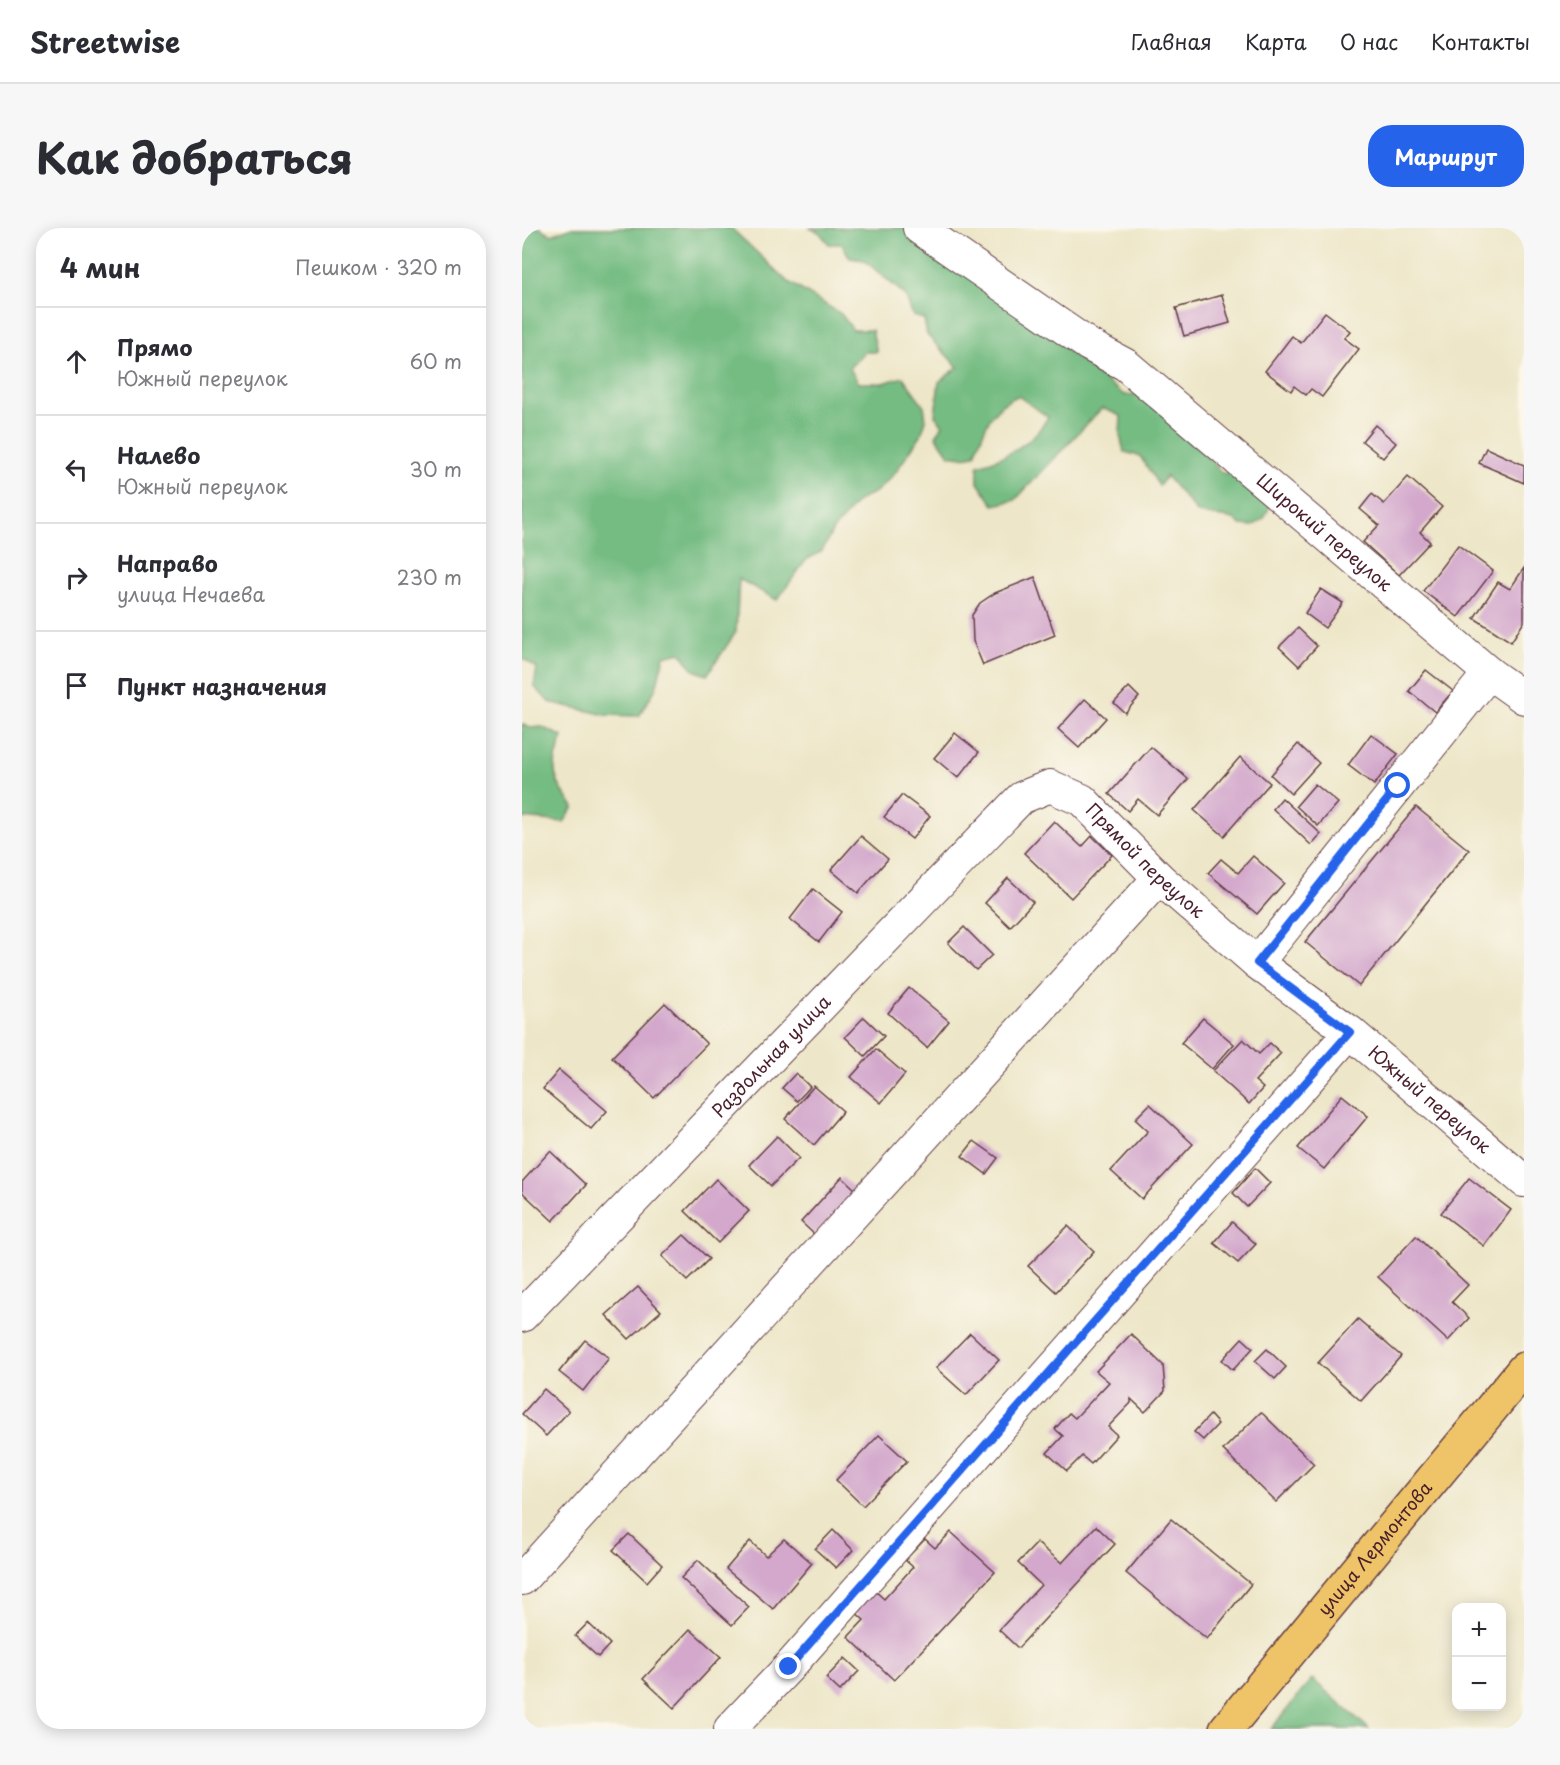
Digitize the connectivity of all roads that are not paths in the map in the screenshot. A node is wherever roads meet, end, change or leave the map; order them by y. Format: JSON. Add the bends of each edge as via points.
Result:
{"nodes":[{"id":1,"x":919,"y":228,"type":"edge"},
{"id":2,"x":1489,"y":673,"type":"junction"},
{"id":3,"x":1524,"y":698,"type":"edge"},
{"id":4,"x":1021,"y":798,"type":"joint"},
{"id":5,"x":1159,"y":878,"type":"junction"},
{"id":6,"x":1257,"y":963,"type":"junction"},
{"id":7,"x":1350,"y":1032,"type":"junction"},
{"id":8,"x":1524,"y":1181,"type":"edge"},
{"id":9,"x":522,"y":1316,"type":"edge"},
{"id":10,"x":1524,"y":1369,"type":"edge"},
{"id":11,"x":522,"y":1579,"type":"edge"},
{"id":12,"x":730,"y":1729,"type":"edge"},
{"id":13,"x":1226,"y":1729,"type":"edge"}],
"edges":[{"from":1,"to":2,"type":"street","name":"Широкий переулок","via":[[1089,345],[1126,365]]},
{"from":2,"to":3,"type":"street","name":"Широкий переулок"},
{"from":2,"to":6,"type":"street"},
{"from":4,"to":5,"type":"street","name":"Прямой переулок","via":[[1050,786],[1082,800]]},
{"from":4,"to":9,"type":"street","name":"Раздольная улица"},
{"from":5,"to":6,"type":"street","name":"Прямой переулок"},
{"from":5,"to":11,"type":"street"},
{"from":6,"to":7,"type":"street","name":"Южный переулок"},
{"from":7,"to":8,"type":"street","name":"Южный переулок"},
{"from":7,"to":12,"type":"street"},
{"from":10,"to":13,"type":"main road","name":"улица Лермонтова"}]}
